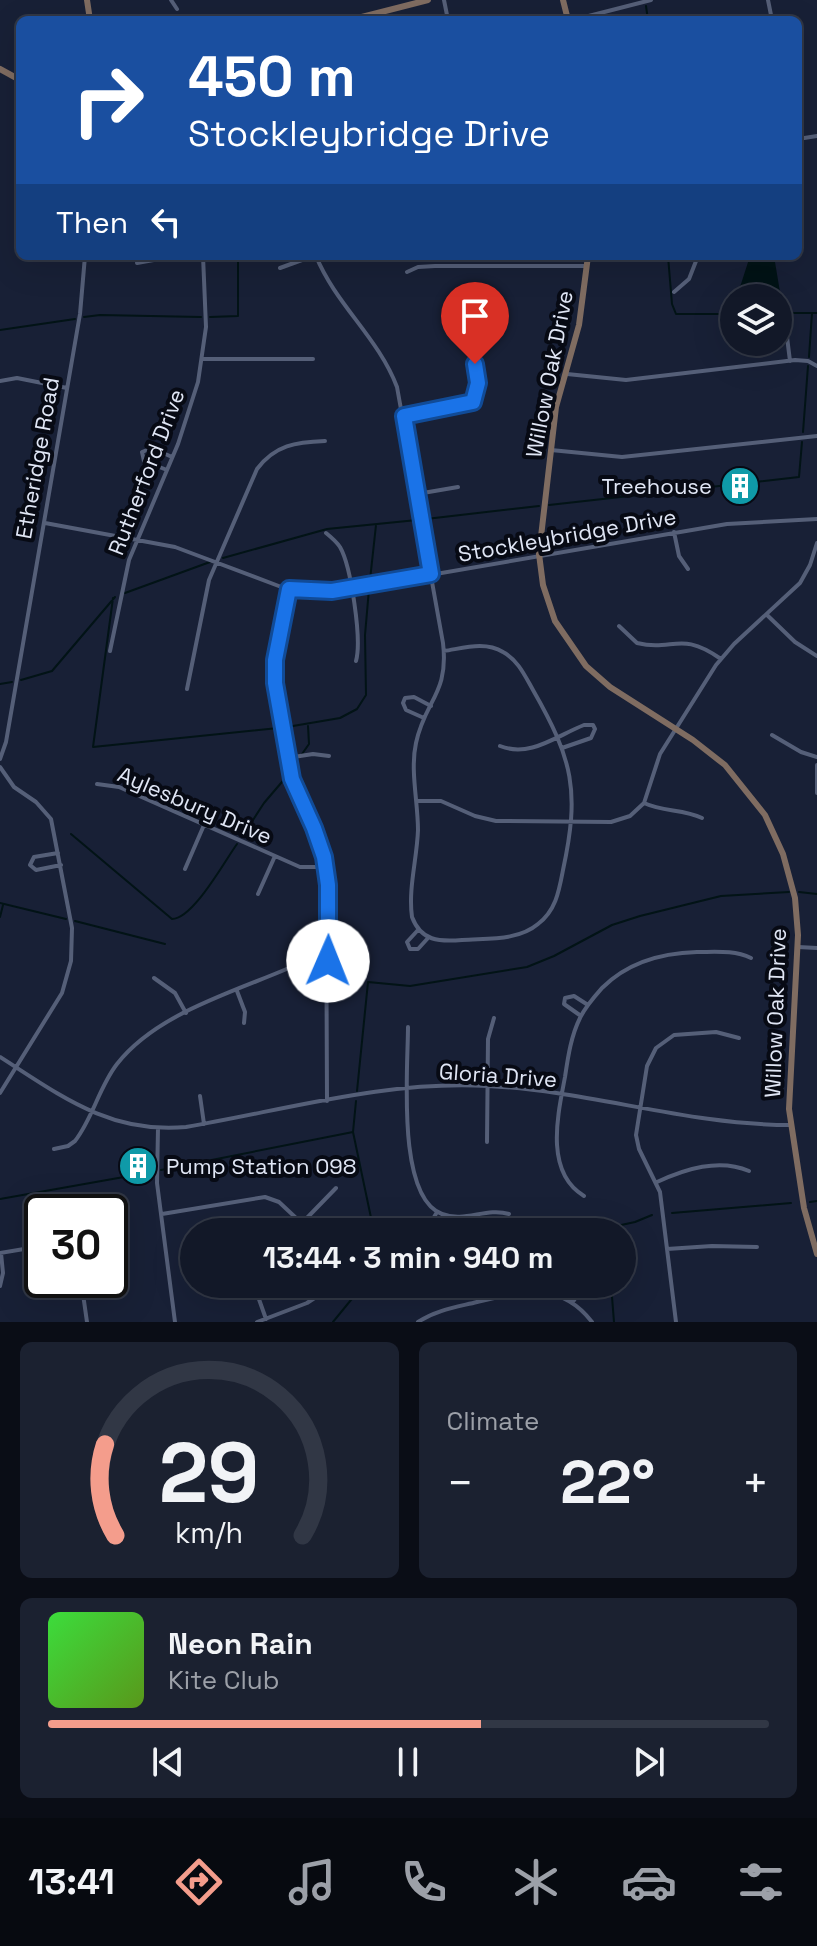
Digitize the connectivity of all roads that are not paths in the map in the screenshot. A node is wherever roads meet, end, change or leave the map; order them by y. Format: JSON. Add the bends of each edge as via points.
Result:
{"nodes":[{"id":1,"x":171,"y":0,"type":"edge"},
{"id":2,"x":428,"y":0,"type":"edge"},
{"id":3,"x":651,"y":0,"type":"edge"},
{"id":4,"x":177,"y":9,"type":"dead end"},
{"id":5,"x":366,"y":16,"type":"edge"},
{"id":6,"x":586,"y":16,"type":"edge"},
{"id":7,"x":85,"y":260,"type":"edge"},
{"id":8,"x":154,"y":260,"type":"edge"},
{"id":9,"x":203,"y":260,"type":"edge"},
{"id":10,"x":303,"y":260,"type":"edge"},
{"id":11,"x":317,"y":260,"type":"edge"},
{"id":12,"x":587,"y":260,"type":"edge"},
{"id":13,"x":696,"y":260,"type":"edge"},
{"id":14,"x":137,"y":263,"type":"dead end"},
{"id":15,"x":586,"y":266,"type":"junction"},
{"id":16,"x":280,"y":268,"type":"dead end"},
{"id":17,"x":407,"y":272,"type":"dead end"},
{"id":18,"x":674,"y":292,"type":"dead end"},
{"id":19,"x":789,"y":356,"type":"edge"},
{"id":20,"x":202,"y":359,"type":"junction"},
{"id":21,"x":313,"y":359,"type":"dead end"},
{"id":22,"x":790,"y":361,"type":"junction"},
{"id":23,"x":475,"y":364,"type":"dead end"},
{"id":24,"x":817,"y":366,"type":"edge"},
{"id":25,"x":564,"y":374,"type":"junction"},
{"id":26,"x":0,"y":381,"type":"edge"},
{"id":27,"x":67,"y":388,"type":"junction"},
{"id":28,"x":404,"y":416,"type":"junction"},
{"id":29,"x":817,"y":436,"type":"edge"},
{"id":30,"x":325,"y":441,"type":"dead end"},
{"id":31,"x":551,"y":450,"type":"junction"},
{"id":32,"x":172,"y":457,"type":"junction"},
{"id":33,"x":167,"y":470,"type":"junction"},
{"id":34,"x":458,"y":487,"type":"dead end"},
{"id":35,"x":417,"y":494,"type":"junction"},
{"id":36,"x":817,"y":519,"type":"edge"},
{"id":37,"x":45,"y":523,"type":"junction"},
{"id":38,"x":674,"y":532,"type":"junction"},
{"id":39,"x":326,"y":533,"type":"dead end"},
{"id":40,"x":136,"y":539,"type":"junction"},
{"id":41,"x":817,"y":543,"type":"edge"},
{"id":42,"x":539,"y":554,"type":"junction"},
{"id":43,"x":216,"y":563,"type":"junction"},
{"id":44,"x":688,"y":569,"type":"dead end"},
{"id":45,"x":431,"y":574,"type":"junction"},
{"id":46,"x":350,"y":588,"type":"junction"},
{"id":47,"x":289,"y":589,"type":"junction"},
{"id":48,"x":767,"y":615,"type":"junction"},
{"id":49,"x":619,"y":626,"type":"dead end"},
{"id":50,"x":110,"y":651,"type":"dead end"},
{"id":51,"x":444,"y":651,"type":"junction"},
{"id":52,"x":817,"y":656,"type":"edge"},
{"id":53,"x":721,"y":659,"type":"junction"},
{"id":54,"x":356,"y":661,"type":"dead end"},
{"id":55,"x":187,"y":689,"type":"dead end"},
{"id":56,"x":431,"y":706,"type":"junction"},
{"id":57,"x":424,"y":718,"type":"junction"},
{"id":58,"x":676,"y":729,"type":"junction"},
{"id":59,"x":772,"y":735,"type":"dead end"},
{"id":60,"x":557,"y":736,"type":"junction"},
{"id":61,"x":500,"y":746,"type":"dead end"},
{"id":62,"x":562,"y":748,"type":"junction"},
{"id":63,"x":329,"y":756,"type":"dead end"},
{"id":64,"x":817,"y":757,"type":"edge"},
{"id":65,"x":287,"y":758,"type":"junction"},
{"id":66,"x":0,"y":759,"type":"edge"},
{"id":67,"x":817,"y":765,"type":"edge"},
{"id":68,"x":0,"y":767,"type":"edge"},
{"id":69,"x":97,"y":784,"type":"dead end"},
{"id":70,"x":817,"y":793,"type":"edge"},
{"id":71,"x":417,"y":801,"type":"junction"},
{"id":72,"x":644,"y":803,"type":"junction"},
{"id":73,"x":702,"y":818,"type":"dead end"},
{"id":74,"x":573,"y":822,"type":"junction"},
{"id":75,"x":204,"y":825,"type":"junction"},
{"id":76,"x":58,"y":853,"type":"junction"},
{"id":77,"x":275,"y":856,"type":"junction"},
{"id":78,"x":61,"y":865,"type":"junction"},
{"id":79,"x":326,"y":867,"type":"junction"},
{"id":80,"x":185,"y":869,"type":"dead end"},
{"id":81,"x":258,"y":894,"type":"dead end"},
{"id":82,"x":420,"y":932,"type":"junction"},
{"id":83,"x":428,"y":938,"type":"junction"},
{"id":84,"x":798,"y":947,"type":"junction"},
{"id":85,"x":817,"y":948,"type":"edge"},
{"id":86,"x":751,"y":958,"type":"dead end"},
{"id":87,"x":328,"y":961,"type":"junction"},
{"id":88,"x":154,"y":978,"type":"dead end"},
{"id":89,"x":237,"y":991,"type":"junction"},
{"id":90,"x":588,"y":1005,"type":"junction"},
{"id":91,"x":186,"y":1013,"type":"junction"},
{"id":92,"x":581,"y":1016,"type":"junction"},
{"id":93,"x":494,"y":1018,"type":"dead end"},
{"id":94,"x":244,"y":1023,"type":"dead end"},
{"id":95,"x":408,"y":1027,"type":"dead end"},
{"id":96,"x":739,"y":1038,"type":"dead end"},
{"id":97,"x":0,"y":1057,"type":"edge"},
{"id":98,"x":16,"y":1068,"type":"junction"},
{"id":99,"x":488,"y":1086,"type":"junction"},
{"id":100,"x":408,"y":1087,"type":"junction"},
{"id":101,"x":0,"y":1093,"type":"edge"},
{"id":102,"x":561,"y":1095,"type":"junction"},
{"id":103,"x":200,"y":1096,"type":"dead end"},
{"id":104,"x":327,"y":1101,"type":"junction"},
{"id":105,"x":640,"y":1109,"type":"junction"},
{"id":106,"x":91,"y":1113,"type":"junction"},
{"id":107,"x":204,"y":1124,"type":"junction"},
{"id":108,"x":791,"y":1125,"type":"junction"},
{"id":109,"x":158,"y":1128,"type":"junction"},
{"id":110,"x":487,"y":1142,"type":"dead end"},
{"id":111,"x":54,"y":1149,"type":"dead end"},
{"id":112,"x":749,"y":1171,"type":"dead end"},
{"id":113,"x":657,"y":1182,"type":"junction"},
{"id":114,"x":336,"y":1188,"type":"dead end"},
{"id":115,"x":584,"y":1196,"type":"dead end"},
{"id":116,"x":437,"y":1212,"type":"junction"},
{"id":117,"x":162,"y":1214,"type":"junction"},
{"id":118,"x":509,"y":1214,"type":"dead end"},
{"id":119,"x":297,"y":1218,"type":"edge"},
{"id":120,"x":307,"y":1218,"type":"edge"},
{"id":121,"x":434,"y":1218,"type":"edge"},
{"id":122,"x":757,"y":1247,"type":"dead end"},
{"id":123,"x":24,"y":1249,"type":"edge"},
{"id":124,"x":667,"y":1249,"type":"junction"},
{"id":125,"x":0,"y":1253,"type":"edge"},
{"id":126,"x":817,"y":1254,"type":"edge"},
{"id":127,"x":0,"y":1286,"type":"edge"},
{"id":128,"x":84,"y":1298,"type":"edge"},
{"id":129,"x":259,"y":1298,"type":"edge"},
{"id":130,"x":315,"y":1298,"type":"edge"},
{"id":131,"x":575,"y":1298,"type":"edge"},
{"id":132,"x":572,"y":1303,"type":"junction"},
{"id":133,"x":266,"y":1319,"type":"junction"},
{"id":134,"x":87,"y":1322,"type":"edge"},
{"id":135,"x":175,"y":1322,"type":"edge"},
{"id":136,"x":257,"y":1322,"type":"edge"},
{"id":137,"x":418,"y":1322,"type":"edge"},
{"id":138,"x":592,"y":1322,"type":"edge"},
{"id":139,"x":676,"y":1322,"type":"edge"}],
"edges":[{"from":1,"to":4,"type":"street"},
{"from":2,"to":5,"type":"street"},
{"from":3,"to":6,"type":"street"},
{"from":7,"to":27,"type":"street","name":"Etheridge Road"},
{"from":8,"to":14,"type":"street"},
{"from":9,"to":20,"type":"street","name":"Rutherford Drive"},
{"from":10,"to":16,"type":"street"},
{"from":11,"to":28,"type":"street","via":[[382,353]]},
{"from":12,"to":15,"type":"street","name":"Willow Oak Drive"},
{"from":13,"to":18,"type":"street","via":[[689,279]]},
{"from":15,"to":17,"type":"street","via":[[423,266]]},
{"from":15,"to":25,"type":"street","name":"Willow Oak Drive","via":[[579,325]]},
{"from":19,"to":22,"type":"street"},
{"from":20,"to":21,"type":"street"},
{"from":20,"to":32,"type":"street","name":"Rutherford Drive"},
{"from":22,"to":24,"type":"street"},
{"from":22,"to":25,"type":"street","via":[[626,380]]},
{"from":23,"to":28,"type":"street","via":[[473,402]]},
{"from":25,"to":31,"type":"street","name":"Willow Oak Drive"},
{"from":26,"to":27,"type":"street","via":[[17,378]]},
{"from":27,"to":37,"type":"street","name":"Etheridge Road"},
{"from":28,"to":35,"type":"street"},
{"from":29,"to":31,"type":"street","via":[[622,457]]},
{"from":30,"to":43,"type":"street","via":[[292,443],[267,457]]},
{"from":31,"to":42,"type":"street","name":"Willow Oak Drive"},
{"from":32,"to":33,"type":"street","name":"Rutherford Drive"},
{"from":32,"to":33,"type":"street","via":[[152,448],[142,452],[144,461]]},
{"from":33,"to":40,"type":"street","name":"Rutherford Drive"},
{"from":34,"to":35,"type":"street"},
{"from":35,"to":45,"type":"street"},
{"from":36,"to":38,"type":"street","name":"Stockleybridge Drive"},
{"from":37,"to":40,"type":"street","name":"Stockleybridge Drive"},
{"from":37,"to":66,"type":"street","name":"Etheridge Road"},
{"from":38,"to":42,"type":"street","name":"Stockleybridge Drive"},
{"from":38,"to":44,"type":"street"},
{"from":39,"to":46,"type":"street","via":[[342,551]]},
{"from":40,"to":43,"type":"street","name":"Stockleybridge Drive"},
{"from":40,"to":50,"type":"street","name":"Rutherford Drive"},
{"from":41,"to":48,"type":"street","via":[[800,583]]},
{"from":42,"to":45,"type":"street","name":"Stockleybridge Drive"},
{"from":42,"to":58,"type":"street","name":"Willow Oak Drive","via":[[555,621],[575,654],[610,687]]},
{"from":43,"to":47,"type":"street","name":"Stockleybridge Drive"},
{"from":43,"to":55,"type":"street"},
{"from":45,"to":46,"type":"street","name":"Stockleybridge Drive"},
{"from":45,"to":51,"type":"street"},
{"from":46,"to":47,"type":"street","name":"Stockleybridge Drive"},
{"from":46,"to":54,"type":"street","via":[[359,640]]},
{"from":47,"to":65,"type":"street","via":[[275,667]]},
{"from":48,"to":52,"type":"street"},
{"from":48,"to":53,"type":"street"},
{"from":49,"to":53,"type":"street","via":[[639,644],[686,642]]},
{"from":51,"to":56,"type":"street","via":[[444,675]]},
{"from":51,"to":60,"type":"street","via":[[482,645],[508,654]]},
{"from":53,"to":58,"type":"street"},
{"from":56,"to":57,"type":"street"},
{"from":56,"to":57,"type":"street","via":[[409,696],[403,703]]},
{"from":57,"to":71,"type":"street","via":[[414,752]]},
{"from":58,"to":72,"type":"street","via":[[656,762]]},
{"from":58,"to":84,"type":"street","name":"Willow Oak Drive","via":[[733,773],[770,824],[791,876]]},
{"from":59,"to":64,"type":"street"},
{"from":60,"to":61,"type":"street","via":[[530,750]]},
{"from":60,"to":62,"type":"street"},
{"from":60,"to":62,"type":"street","via":[[584,725],[595,729],[591,738]]},
{"from":62,"to":74,"type":"street"},
{"from":63,"to":65,"type":"street"},
{"from":65,"to":79,"type":"street"},
{"from":67,"to":70,"type":"street"},
{"from":68,"to":76,"type":"street","via":[[14,787],[51,819]]},
{"from":69,"to":75,"type":"street","name":"Aylesbury Drive","via":[[119,787]]},
{"from":71,"to":74,"type":"street","via":[[441,801],[496,821]]},
{"from":71,"to":82,"type":"street","via":[[411,910]]},
{"from":72,"to":73,"type":"street"},
{"from":72,"to":74,"type":"street","via":[[620,820]]},
{"from":74,"to":83,"type":"street","via":[[558,897],[539,924],[510,937]]},
{"from":75,"to":77,"type":"street","name":"Aylesbury Drive"},
{"from":75,"to":80,"type":"street"},
{"from":76,"to":78,"type":"street"},
{"from":76,"to":78,"type":"street","via":[[34,857],[30,865],[36,870]]},
{"from":77,"to":79,"type":"street","name":"Aylesbury Drive","via":[[300,867]]},
{"from":77,"to":81,"type":"street"},
{"from":78,"to":98,"type":"street","via":[[72,928],[71,961],[58,1000]]},
{"from":79,"to":87,"type":"street"},
{"from":82,"to":83,"type":"street"},
{"from":82,"to":83,"type":"street","via":[[407,942],[410,949],[418,949]]},
{"from":84,"to":85,"type":"street"},
{"from":84,"to":108,"type":"street","name":"Willow Oak Drive","via":[[788,1085]]},
{"from":86,"to":90,"type":"street","via":[[730,952],[649,959],[613,978]]},
{"from":87,"to":89,"type":"street","via":[[303,963]]},
{"from":87,"to":104,"type":"street"},
{"from":88,"to":91,"type":"street","via":[[175,993]]},
{"from":89,"to":91,"type":"street"},
{"from":89,"to":94,"type":"street"},
{"from":90,"to":92,"type":"street"},
{"from":90,"to":92,"type":"street","via":[[574,996],[565,998],[564,1004]]},
{"from":91,"to":106,"type":"street","via":[[129,1050]]},
{"from":92,"to":102,"type":"street"},
{"from":93,"to":99,"type":"street","via":[[488,1035]]},
{"from":95,"to":100,"type":"street"},
{"from":96,"to":105,"type":"street","via":[[724,1032],[685,1032],[664,1040],[650,1058]]},
{"from":97,"to":98,"type":"street","name":"Gloria Drive"},
{"from":98,"to":101,"type":"street"},
{"from":98,"to":106,"type":"street","name":"Gloria Drive"},
{"from":99,"to":100,"type":"street","name":"Gloria Drive"},
{"from":99,"to":102,"type":"street","name":"Gloria Drive"},
{"from":99,"to":110,"type":"street"},
{"from":100,"to":104,"type":"street","name":"Gloria Drive"},
{"from":100,"to":116,"type":"street","via":[[417,1185]]},
{"from":102,"to":105,"type":"street","name":"Gloria Drive"},
{"from":102,"to":115,"type":"street","via":[[561,1162],[571,1186]]},
{"from":103,"to":107,"type":"street"},
{"from":104,"to":107,"type":"street","name":"Gloria Drive"},
{"from":105,"to":108,"type":"street","name":"Gloria Drive","via":[[718,1122]]},
{"from":105,"to":113,"type":"street","via":[[637,1144]]},
{"from":106,"to":109,"type":"street","name":"Gloria Drive"},
{"from":106,"to":111,"type":"street","via":[[75,1141]]},
{"from":107,"to":109,"type":"street","name":"Gloria Drive"},
{"from":108,"to":126,"type":"street","name":"Willow Oak Drive"},
{"from":109,"to":117,"type":"street"},
{"from":112,"to":113,"type":"street","via":[[704,1167]]},
{"from":113,"to":124,"type":"street"},
{"from":114,"to":120,"type":"street"},
{"from":116,"to":118,"type":"street","via":[[459,1217],[492,1211]]},
{"from":116,"to":121,"type":"street"},
{"from":117,"to":119,"type":"street","via":[[265,1197]]},
{"from":117,"to":135,"type":"street"},
{"from":122,"to":124,"type":"street"},
{"from":123,"to":125,"type":"street"},
{"from":124,"to":139,"type":"street"},
{"from":125,"to":127,"type":"street"},
{"from":128,"to":134,"type":"street"},
{"from":129,"to":133,"type":"street"},
{"from":130,"to":133,"type":"street"},
{"from":131,"to":132,"type":"street"},
{"from":132,"to":137,"type":"street","via":[[548,1293],[523,1292],[444,1309]]},
{"from":132,"to":138,"type":"street"},
{"from":133,"to":136,"type":"street"}]}
